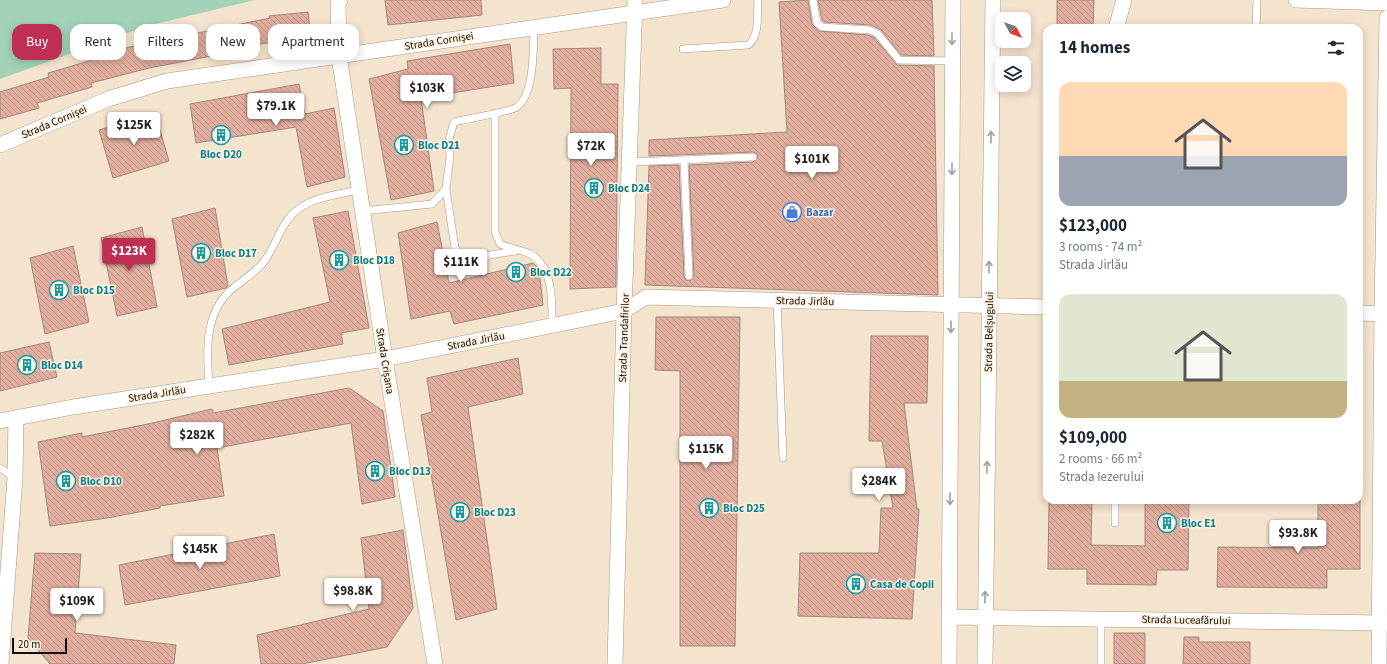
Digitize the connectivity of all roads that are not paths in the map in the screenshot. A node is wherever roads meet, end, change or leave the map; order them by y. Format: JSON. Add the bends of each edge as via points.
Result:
{"nodes":[{"id":1,"x":340,"y":0,"type":"edge"},
{"id":2,"x":723,"y":0,"type":"edge"},
{"id":3,"x":758,"y":0,"type":"edge"},
{"id":4,"x":813,"y":0,"type":"edge"},
{"id":5,"x":953,"y":0,"type":"edge"},
{"id":6,"x":993,"y":0,"type":"edge"},
{"id":7,"x":1124,"y":0,"type":"edge"},
{"id":8,"x":1257,"y":0,"type":"edge"},
{"id":9,"x":1296,"y":0,"type":"edge"},
{"id":10,"x":1387,"y":3,"type":"edge"},
{"id":11,"x":636,"y":6,"type":"edge"},
{"id":12,"x":1387,"y":18,"type":"edge"},
{"id":13,"x":338,"y":24,"type":"edge"},
{"id":14,"x":1117,"y":24,"type":"edge"},
{"id":15,"x":1256,"y":24,"type":"edge"},
{"id":16,"x":534,"y":27,"type":"junction"},
{"id":17,"x":683,"y":49,"type":"dead end"},
{"id":18,"x":359,"y":53,"type":"edge"},
{"id":19,"x":311,"y":60,"type":"edge"},
{"id":20,"x":340,"y":60,"type":"edge"},
{"id":21,"x":952,"y":61,"type":"junction"},
{"id":22,"x":494,"y":113,"type":"junction"},
{"id":23,"x":0,"y":145,"type":"edge"},
{"id":24,"x":753,"y":157,"type":"dead end"},
{"id":25,"x":684,"y":160,"type":"junction"},
{"id":26,"x":630,"y":162,"type":"junction"},
{"id":27,"x":446,"y":189,"type":"junction"},
{"id":28,"x":359,"y":190,"type":"junction"},
{"id":29,"x":362,"y":211,"type":"junction"},
{"id":30,"x":517,"y":251,"type":"junction"},
{"id":31,"x":689,"y":276,"type":"dead end"},
{"id":32,"x":777,"y":300,"type":"junction"},
{"id":33,"x":952,"y":303,"type":"junction"},
{"id":34,"x":989,"y":305,"type":"junction"},
{"id":35,"x":1043,"y":307,"type":"edge"},
{"id":36,"x":624,"y":311,"type":"junction"},
{"id":37,"x":1363,"y":313,"type":"edge"},
{"id":38,"x":1384,"y":314,"type":"edge"},
{"id":39,"x":552,"y":326,"type":"junction"},
{"id":40,"x":384,"y":359,"type":"junction"},
{"id":41,"x":209,"y":386,"type":"junction"},
{"id":42,"x":16,"y":418,"type":"junction"},
{"id":43,"x":0,"y":421,"type":"edge"},
{"id":44,"x":783,"y":458,"type":"dead end"},
{"id":45,"x":1384,"y":465,"type":"edge"},
{"id":46,"x":0,"y":468,"type":"edge"},
{"id":47,"x":15,"y":478,"type":"junction"},
{"id":48,"x":1115,"y":504,"type":"edge"},
{"id":49,"x":1115,"y":523,"type":"dead end"},
{"id":50,"x":949,"y":617,"type":"junction"},
{"id":51,"x":985,"y":618,"type":"junction"},
{"id":52,"x":1101,"y":620,"type":"junction"},
{"id":53,"x":1383,"y":623,"type":"edge"},
{"id":54,"x":0,"y":664,"type":"edge"},
{"id":55,"x":435,"y":664,"type":"edge"},
{"id":56,"x":615,"y":664,"type":"edge"},
{"id":57,"x":949,"y":664,"type":"edge"},
{"id":58,"x":985,"y":664,"type":"edge"},
{"id":59,"x":1101,"y":664,"type":"edge"},
{"id":60,"x":1379,"y":664,"type":"edge"}],
"edges":[{"from":1,"to":13,"type":"street","name":"Strada Crișana"},
{"from":2,"to":11,"type":"street","name":"Strada Cornișei"},
{"from":3,"to":17,"type":"lane","via":[[755,37],[751,43]]},
{"from":4,"to":21,"type":"lane","via":[[817,23],[822,27],[869,30],[877,33],[898,60]]},
{"from":5,"to":21,"type":"street","one_way":true},
{"from":34,"to":6,"type":"street","name":"Strada Belșugului","one_way":true},
{"from":7,"to":14,"type":"street"},
{"from":8,"to":15,"type":"lane"},
{"from":9,"to":10,"type":"street"},
{"from":11,"to":16,"type":"street","name":"Strada Cornișei"},
{"from":11,"to":26,"type":"street","name":"Strada Trandafirilor"},
{"from":12,"to":38,"type":"street"},
{"from":16,"to":18,"type":"street","name":"Strada Cornișei"},
{"from":16,"to":22,"type":"lane","via":[[531,74],[526,96],[516,107]]},
{"from":19,"to":23,"type":"street","name":"Strada Cornișei","via":[[167,81],[108,99]]},
{"from":20,"to":28,"type":"street","name":"Strada Crișana"},
{"from":21,"to":33,"type":"street","one_way":true},
{"from":22,"to":27,"type":"lane","via":[[454,122],[449,138],[450,156]]},
{"from":22,"to":30,"type":"lane","via":[[495,232],[500,244]]},
{"from":24,"to":25,"type":"lane"},
{"from":25,"to":26,"type":"lane"},
{"from":25,"to":31,"type":"lane"},
{"from":26,"to":36,"type":"street","name":"Strada Trandafirilor"},
{"from":27,"to":29,"type":"lane","via":[[432,204]]},
{"from":27,"to":30,"type":"lane","via":[[455,248],[460,255],[466,259]]},
{"from":28,"to":29,"type":"street","name":"Strada Crișana"},
{"from":28,"to":41,"type":"lane","via":[[322,197],[303,204],[284,225],[263,264],[225,296],[214,314],[206,352]]},
{"from":29,"to":40,"type":"street","name":"Strada Crișana"},
{"from":30,"to":39,"type":"lane","via":[[531,254],[545,268],[552,299]]},
{"from":32,"to":33,"type":"street","name":"Strada Jirlău"},
{"from":32,"to":36,"type":"street","name":"Strada Jirlău","via":[[646,296]]},
{"from":32,"to":44,"type":"lane"},
{"from":33,"to":34,"type":"street","name":"Strada Jirlău"},
{"from":33,"to":50,"type":"street","one_way":true},
{"from":34,"to":35,"type":"street","name":"Strada Jirlău"},
{"from":51,"to":34,"type":"street","name":"Strada Belșugului","one_way":true},
{"from":36,"to":39,"type":"street","name":"Strada Jirlău"},
{"from":36,"to":56,"type":"street","name":"Strada Trandafirilor"},
{"from":37,"to":38,"type":"street"},
{"from":38,"to":45,"type":"street"},
{"from":39,"to":40,"type":"street","name":"Strada Jirlău"},
{"from":40,"to":41,"type":"street","name":"Strada Jirlău"},
{"from":40,"to":55,"type":"street","name":"Strada Crișana"},
{"from":41,"to":42,"type":"street","name":"Strada Jirlău"},
{"from":42,"to":43,"type":"street","name":"Strada Jirlău"},
{"from":42,"to":47,"type":"street"},
{"from":45,"to":53,"type":"street"},
{"from":46,"to":47,"type":"lane"},
{"from":47,"to":54,"type":"street"},
{"from":48,"to":49,"type":"lane"},
{"from":50,"to":51,"type":"street","name":"Strada Luceafărului"},
{"from":50,"to":57,"type":"street"},
{"from":51,"to":52,"type":"street","name":"Strada Luceafărului"},
{"from":51,"to":58,"type":"street","name":"Strada Belșugului"},
{"from":52,"to":53,"type":"street","name":"Strada Luceafărului"},
{"from":52,"to":59,"type":"lane"},
{"from":53,"to":60,"type":"street"}]}
